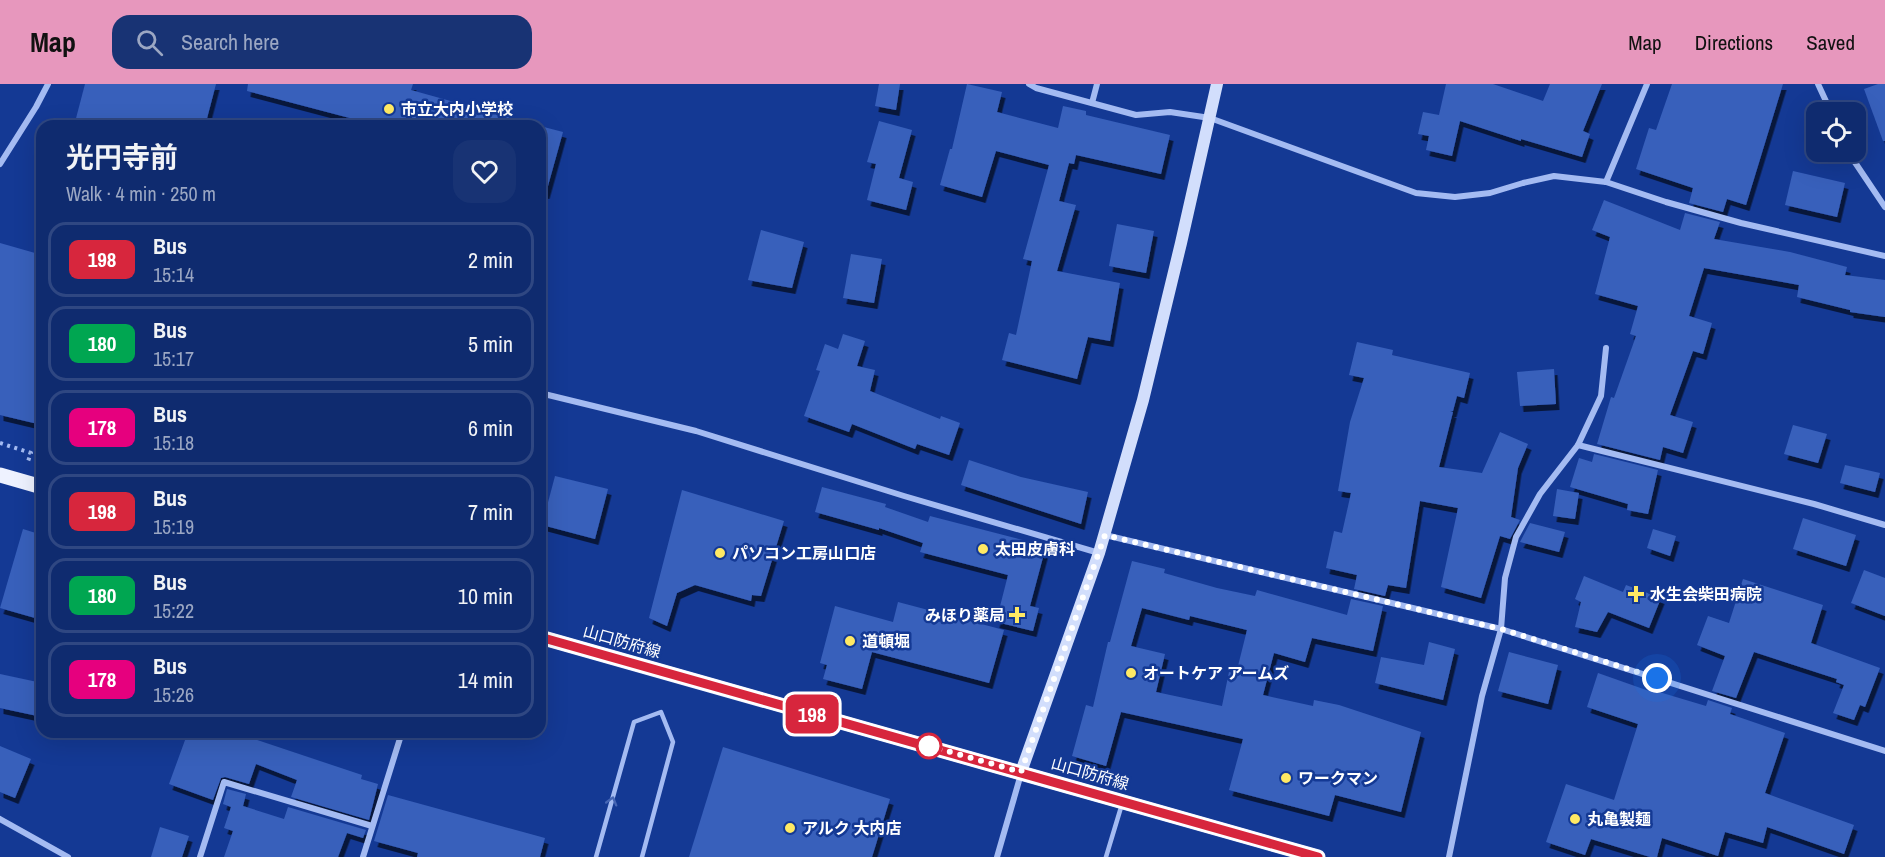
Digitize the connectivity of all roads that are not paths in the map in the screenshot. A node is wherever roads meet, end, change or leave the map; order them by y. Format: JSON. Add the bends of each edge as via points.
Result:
{"nodes":[{"id":1,"x":48,"y":84,"type":"edge"},
{"id":2,"x":1029,"y":84,"type":"edge"},
{"id":3,"x":1097,"y":84,"type":"edge"},
{"id":4,"x":1217,"y":84,"type":"edge"},
{"id":5,"x":1647,"y":84,"type":"edge"},
{"id":6,"x":1818,"y":84,"type":"edge"},
{"id":7,"x":1826,"y":102,"type":"edge"},
{"id":8,"x":1092,"y":103,"type":"junction"},
{"id":9,"x":1210,"y":118,"type":"junction"},
{"id":10,"x":1855,"y":162,"type":"edge"},
{"id":11,"x":0,"y":164,"type":"edge"},
{"id":12,"x":1606,"y":182,"type":"junction"},
{"id":13,"x":1885,"y":207,"type":"edge"},
{"id":14,"x":1885,"y":256,"type":"edge"},
{"id":15,"x":1606,"y":348,"type":"dead end"},
{"id":16,"x":546,"y":394,"type":"edge"},
{"id":17,"x":1578,"y":445,"type":"junction"},
{"id":18,"x":0,"y":475,"type":"edge"},
{"id":19,"x":36,"y":485,"type":"edge"},
{"id":20,"x":1885,"y":525,"type":"edge"},
{"id":21,"x":1105,"y":535,"type":"junction"},
{"id":22,"x":1100,"y":554,"type":"junction"},
{"id":23,"x":1501,"y":629,"type":"junction"},
{"id":24,"x":546,"y":639,"type":"edge"},
{"id":25,"x":400,"y":738,"type":"edge"},
{"id":26,"x":1885,"y":751,"type":"edge"},
{"id":27,"x":1021,"y":772,"type":"junction"},
{"id":28,"x":1123,"y":801,"type":"junction"},
{"id":29,"x":0,"y":819,"type":"edge"},
{"id":30,"x":372,"y":826,"type":"junction"},
{"id":31,"x":68,"y":857,"type":"edge"},
{"id":32,"x":200,"y":857,"type":"edge"},
{"id":33,"x":363,"y":857,"type":"edge"},
{"id":34,"x":596,"y":857,"type":"edge"},
{"id":35,"x":642,"y":857,"type":"edge"},
{"id":36,"x":997,"y":857,"type":"edge"},
{"id":37,"x":1106,"y":857,"type":"edge"},
{"id":38,"x":1318,"y":857,"type":"edge"},
{"id":39,"x":1449,"y":857,"type":"edge"}],
"edges":[{"from":1,"to":11,"type":"street"},
{"from":2,"to":8,"type":"street"},
{"from":3,"to":8,"type":"street"},
{"from":4,"to":9,"type":"street"},
{"from":5,"to":12,"type":"street"},
{"from":6,"to":7,"type":"street"},
{"from":8,"to":9,"type":"street","via":[[1136,115],[1170,112]]},
{"from":9,"to":12,"type":"street","via":[[1416,193],[1455,197],[1490,193],[1554,176]]},
{"from":9,"to":21,"type":"street","via":[[1143,400]]},
{"from":10,"to":13,"type":"street"},
{"from":12,"to":14,"type":"street","via":[[1741,223]]},
{"from":15,"to":17,"type":"street","via":[[1601,396]]},
{"from":16,"to":22,"type":"street","via":[[696,431]]},
{"from":17,"to":20,"type":"street"},
{"from":17,"to":23,"type":"street","via":[[1540,494],[1516,537],[1505,578]]},
{"from":18,"to":19,"type":"main road"},
{"from":21,"to":22,"type":"street"},
{"from":21,"to":23,"type":"street"},
{"from":22,"to":27,"type":"street"},
{"from":23,"to":26,"type":"street"},
{"from":23,"to":39,"type":"street","via":[[1482,696]]},
{"from":24,"to":27,"type":"main road","name":"山口防府線"},
{"from":25,"to":30,"type":"street"},
{"from":27,"to":28,"type":"main road","name":"山口防府線"},
{"from":27,"to":36,"type":"street"},
{"from":28,"to":37,"type":"lane"},
{"from":28,"to":38,"type":"main road","name":"山口防府線"},
{"from":29,"to":31,"type":"street"},
{"from":30,"to":32,"type":"street","via":[[224,782]]},
{"from":30,"to":33,"type":"street"},
{"from":34,"to":35,"type":"lane","one_way":true,"via":[[634,722],[661,712],[674,742]]}]}
